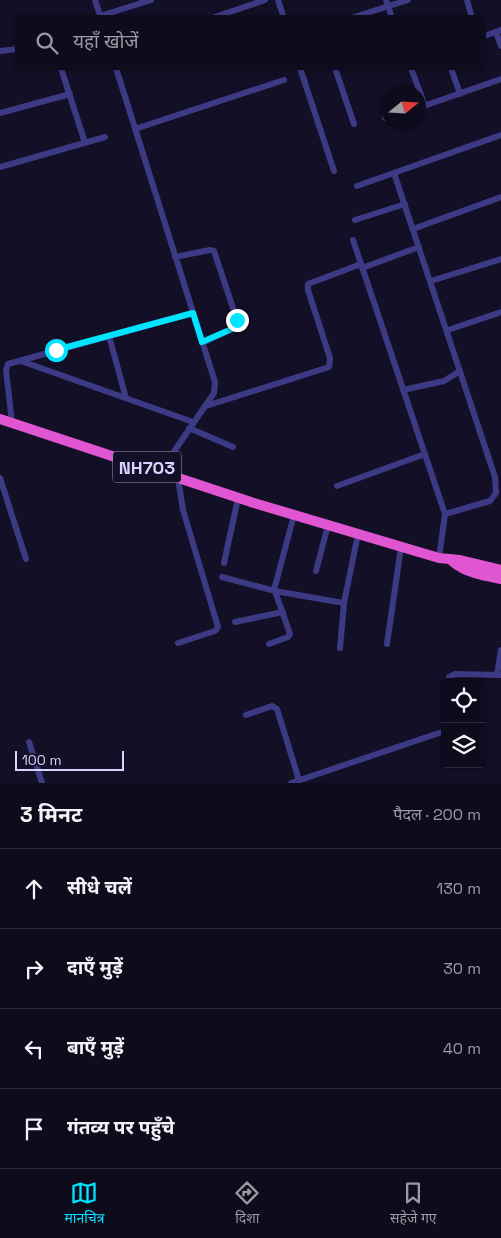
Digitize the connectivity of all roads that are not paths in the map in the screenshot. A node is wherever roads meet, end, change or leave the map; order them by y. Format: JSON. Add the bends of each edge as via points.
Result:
{"nodes":[{"id":1,"x":95,"y":0,"type":"edge"},
{"id":2,"x":152,"y":0,"type":"edge"},
{"id":3,"x":265,"y":0,"type":"edge"},
{"id":4,"x":278,"y":0,"type":"edge"},
{"id":5,"x":408,"y":0,"type":"edge"},
{"id":6,"x":467,"y":0,"type":"edge"},
{"id":7,"x":387,"y":3,"type":"edge"},
{"id":8,"x":100,"y":15,"type":"edge"},
{"id":9,"x":107,"y":15,"type":"edge"},
{"id":10,"x":221,"y":15,"type":"edge"},
{"id":11,"x":283,"y":15,"type":"edge"},
{"id":12,"x":358,"y":15,"type":"edge"},
{"id":13,"x":391,"y":15,"type":"edge"},
{"id":14,"x":471,"y":15,"type":"edge"},
{"id":15,"x":498,"y":31,"type":"edge"},
{"id":16,"x":486,"y":35,"type":"edge"},
{"id":17,"x":501,"y":46,"type":"edge"},
{"id":18,"x":15,"y":50,"type":"edge"},
{"id":19,"x":2,"y":51,"type":"edge"},
{"id":20,"x":62,"y":70,"type":"edge"},
{"id":21,"x":117,"y":70,"type":"edge"},
{"id":22,"x":303,"y":70,"type":"edge"},
{"id":23,"x":337,"y":70,"type":"edge"},
{"id":24,"x":412,"y":70,"type":"edge"},
{"id":25,"x":452,"y":70,"type":"edge"},
{"id":26,"x":284,"y":80,"type":"dead end"},
{"id":27,"x":501,"y":80,"type":"edge"},
{"id":28,"x":416,"y":85,"type":"edge"},
{"id":29,"x":70,"y":94,"type":"junction"},
{"id":30,"x":460,"y":94,"type":"junction"},
{"id":31,"x":426,"y":106,"type":"edge"},
{"id":32,"x":0,"y":113,"type":"edge"},
{"id":33,"x":354,"y":124,"type":"dead end"},
{"id":34,"x":135,"y":129,"type":"junction"},
{"id":35,"x":501,"y":135,"type":"edge"},
{"id":36,"x":105,"y":137,"type":"dead end"},
{"id":37,"x":85,"y":143,"type":"junction"},
{"id":38,"x":0,"y":167,"type":"edge"},
{"id":39,"x":334,"y":171,"type":"dead end"},
{"id":40,"x":394,"y":173,"type":"junction"},
{"id":41,"x":357,"y":186,"type":"dead end"},
{"id":42,"x":501,"y":197,"type":"edge"},
{"id":43,"x":405,"y":204,"type":"junction"},
{"id":44,"x":354,"y":220,"type":"dead end"},
{"id":45,"x":413,"y":228,"type":"junction"},
{"id":46,"x":353,"y":240,"type":"dead end"},
{"id":47,"x":418,"y":247,"type":"junction"},
{"id":48,"x":175,"y":257,"type":"junction"},
{"id":49,"x":501,"y":259,"type":"edge"},
{"id":50,"x":362,"y":266,"type":"junction"},
{"id":51,"x":431,"y":281,"type":"junction"},
{"id":52,"x":501,"y":312,"type":"edge"},
{"id":53,"x":193,"y":313,"type":"junction"},
{"id":54,"x":448,"y":330,"type":"junction"},
{"id":55,"x":109,"y":336,"type":"junction"},
{"id":56,"x":202,"y":342,"type":"junction"},
{"id":57,"x":20,"y":360,"type":"junction"},
{"id":58,"x":460,"y":371,"type":"junction"},
{"id":59,"x":403,"y":390,"type":"junction"},
{"id":60,"x":126,"y":398,"type":"junction"},
{"id":61,"x":206,"y":406,"type":"junction"},
{"id":62,"x":0,"y":419,"type":"edge"},
{"id":63,"x":12,"y":423,"type":"junction"},
{"id":64,"x":191,"y":425,"type":"junction"},
{"id":65,"x":233,"y":447,"type":"dead end"},
{"id":66,"x":426,"y":454,"type":"junction"},
{"id":67,"x":160,"y":472,"type":"junction"},
{"id":68,"x":0,"y":478,"type":"edge"},
{"id":69,"x":178,"y":478,"type":"junction"},
{"id":70,"x":337,"y":486,"type":"dead end"},
{"id":71,"x":238,"y":498,"type":"junction"},
{"id":72,"x":445,"y":514,"type":"junction"},
{"id":73,"x":294,"y":515,"type":"junction"},
{"id":74,"x":328,"y":525,"type":"junction"},
{"id":75,"x":358,"y":534,"type":"junction"},
{"id":76,"x":401,"y":547,"type":"junction"},
{"id":77,"x":439,"y":558,"type":"junction"},
{"id":78,"x":26,"y":559,"type":"dead end"},
{"id":79,"x":224,"y":562,"type":"dead end"},
{"id":80,"x":453,"y":562,"type":"junction"},
{"id":81,"x":501,"y":570,"type":"edge"},
{"id":82,"x":316,"y":571,"type":"dead end"},
{"id":83,"x":222,"y":577,"type":"dead end"},
{"id":84,"x":501,"y":579,"type":"edge"},
{"id":85,"x":275,"y":591,"type":"junction"},
{"id":86,"x":344,"y":603,"type":"junction"},
{"id":87,"x":283,"y":612,"type":"junction"},
{"id":88,"x":235,"y":622,"type":"dead end"},
{"id":89,"x":178,"y":643,"type":"dead end"},
{"id":90,"x":270,"y":644,"type":"dead end"},
{"id":91,"x":387,"y":644,"type":"dead end"},
{"id":92,"x":340,"y":648,"type":"dead end"},
{"id":93,"x":501,"y":650,"type":"edge"},
{"id":94,"x":499,"y":675,"type":"edge"},
{"id":95,"x":449,"y":678,"type":"edge"},
{"id":96,"x":246,"y":715,"type":"dead end"},
{"id":97,"x":441,"y":732,"type":"edge"},
{"id":98,"x":29,"y":742,"type":"dead end"},
{"id":99,"x":299,"y":780,"type":"junction"},
{"id":100,"x":42,"y":783,"type":"edge"},
{"id":101,"x":290,"y":783,"type":"edge"}],
"edges":[{"from":1,"to":8,"type":"street"},
{"from":2,"to":9,"type":"street"},
{"from":3,"to":10,"type":"street"},
{"from":4,"to":11,"type":"street"},
{"from":5,"to":7,"type":"street"},
{"from":6,"to":14,"type":"street"},
{"from":7,"to":12,"type":"street"},
{"from":7,"to":13,"type":"street"},
{"from":15,"to":16,"type":"street"},
{"from":15,"to":17,"type":"street"},
{"from":18,"to":19,"type":"street"},
{"from":20,"to":29,"type":"street"},
{"from":21,"to":34,"type":"street"},
{"from":22,"to":39,"type":"street"},
{"from":23,"to":33,"type":"street"},
{"from":24,"to":28,"type":"street"},
{"from":25,"to":30,"type":"street"},
{"from":26,"to":34,"type":"street"},
{"from":27,"to":30,"type":"street"},
{"from":29,"to":32,"type":"street"},
{"from":29,"to":37,"type":"street"},
{"from":30,"to":31,"type":"street"},
{"from":34,"to":48,"type":"street"},
{"from":35,"to":40,"type":"street"},
{"from":36,"to":37,"type":"street"},
{"from":37,"to":38,"type":"street"},
{"from":40,"to":41,"type":"street"},
{"from":40,"to":43,"type":"street"},
{"from":42,"to":45,"type":"street"},
{"from":43,"to":44,"type":"street"},
{"from":43,"to":45,"type":"street"},
{"from":45,"to":47,"type":"street"},
{"from":46,"to":50,"type":"street"},
{"from":47,"to":50,"type":"street"},
{"from":47,"to":51,"type":"street"},
{"from":48,"to":53,"type":"street"},
{"from":48,"to":56,"type":"street","via":[[214,252],[237,320],[234,328]]},
{"from":49,"to":51,"type":"street"},
{"from":50,"to":59,"type":"street"},
{"from":50,"to":61,"type":"street","via":[[308,284],[330,358],[329,368]]},
{"from":51,"to":54,"type":"street"},
{"from":52,"to":54,"type":"street"},
{"from":53,"to":55,"type":"street"},
{"from":53,"to":56,"type":"street"},
{"from":54,"to":58,"type":"street"},
{"from":55,"to":57,"type":"street"},
{"from":55,"to":60,"type":"street"},
{"from":56,"to":61,"type":"street","via":[[215,382],[214,393]]},
{"from":57,"to":60,"type":"street"},
{"from":57,"to":63,"type":"street","via":[[8,364],[6,370]]},
{"from":58,"to":59,"type":"street","via":[[444,381]]},
{"from":58,"to":72,"type":"street","via":[[493,465],[496,493],[483,505]]},
{"from":59,"to":66,"type":"street"},
{"from":60,"to":64,"type":"street"},
{"from":61,"to":64,"type":"street"},
{"from":62,"to":63,"type":"highway","number":"NH703"},
{"from":63,"to":67,"type":"highway","number":"NH703"},
{"from":64,"to":65,"type":"street"},
{"from":64,"to":67,"type":"street"},
{"from":66,"to":70,"type":"street"},
{"from":66,"to":72,"type":"street"},
{"from":67,"to":69,"type":"highway","number":"NH703"},
{"from":68,"to":78,"type":"street"},
{"from":69,"to":71,"type":"highway","number":"NH703"},
{"from":69,"to":89,"type":"street","via":[[183,510],[218,627],[215,631]]},
{"from":71,"to":73,"type":"highway","number":"NH703"},
{"from":71,"to":79,"type":"street"},
{"from":72,"to":77,"type":"street"},
{"from":73,"to":74,"type":"highway","number":"NH703"},
{"from":73,"to":85,"type":"street"},
{"from":74,"to":75,"type":"highway","number":"NH703"},
{"from":74,"to":82,"type":"street"},
{"from":75,"to":76,"type":"highway","number":"NH703"},
{"from":75,"to":86,"type":"street"},
{"from":76,"to":77,"type":"highway","number":"NH703"},
{"from":76,"to":91,"type":"street"},
{"from":77,"to":80,"type":"highway","number":"NH703"},
{"from":80,"to":81,"type":"highway","number":"NH703","via":[[460,560]]},
{"from":80,"to":84,"type":"highway","number":"NH703"},
{"from":83,"to":85,"type":"street"},
{"from":85,"to":86,"type":"street"},
{"from":85,"to":87,"type":"street"},
{"from":86,"to":92,"type":"street"},
{"from":87,"to":88,"type":"street"},
{"from":87,"to":90,"type":"street","via":[[289,636]]},
{"from":93,"to":94,"type":"street"},
{"from":94,"to":95,"type":"street","via":[[454,674]]},
{"from":96,"to":99,"type":"street","via":[[272,706],[277,709]]},
{"from":97,"to":99,"type":"street"},
{"from":98,"to":100,"type":"street"},
{"from":99,"to":101,"type":"street"}]}
